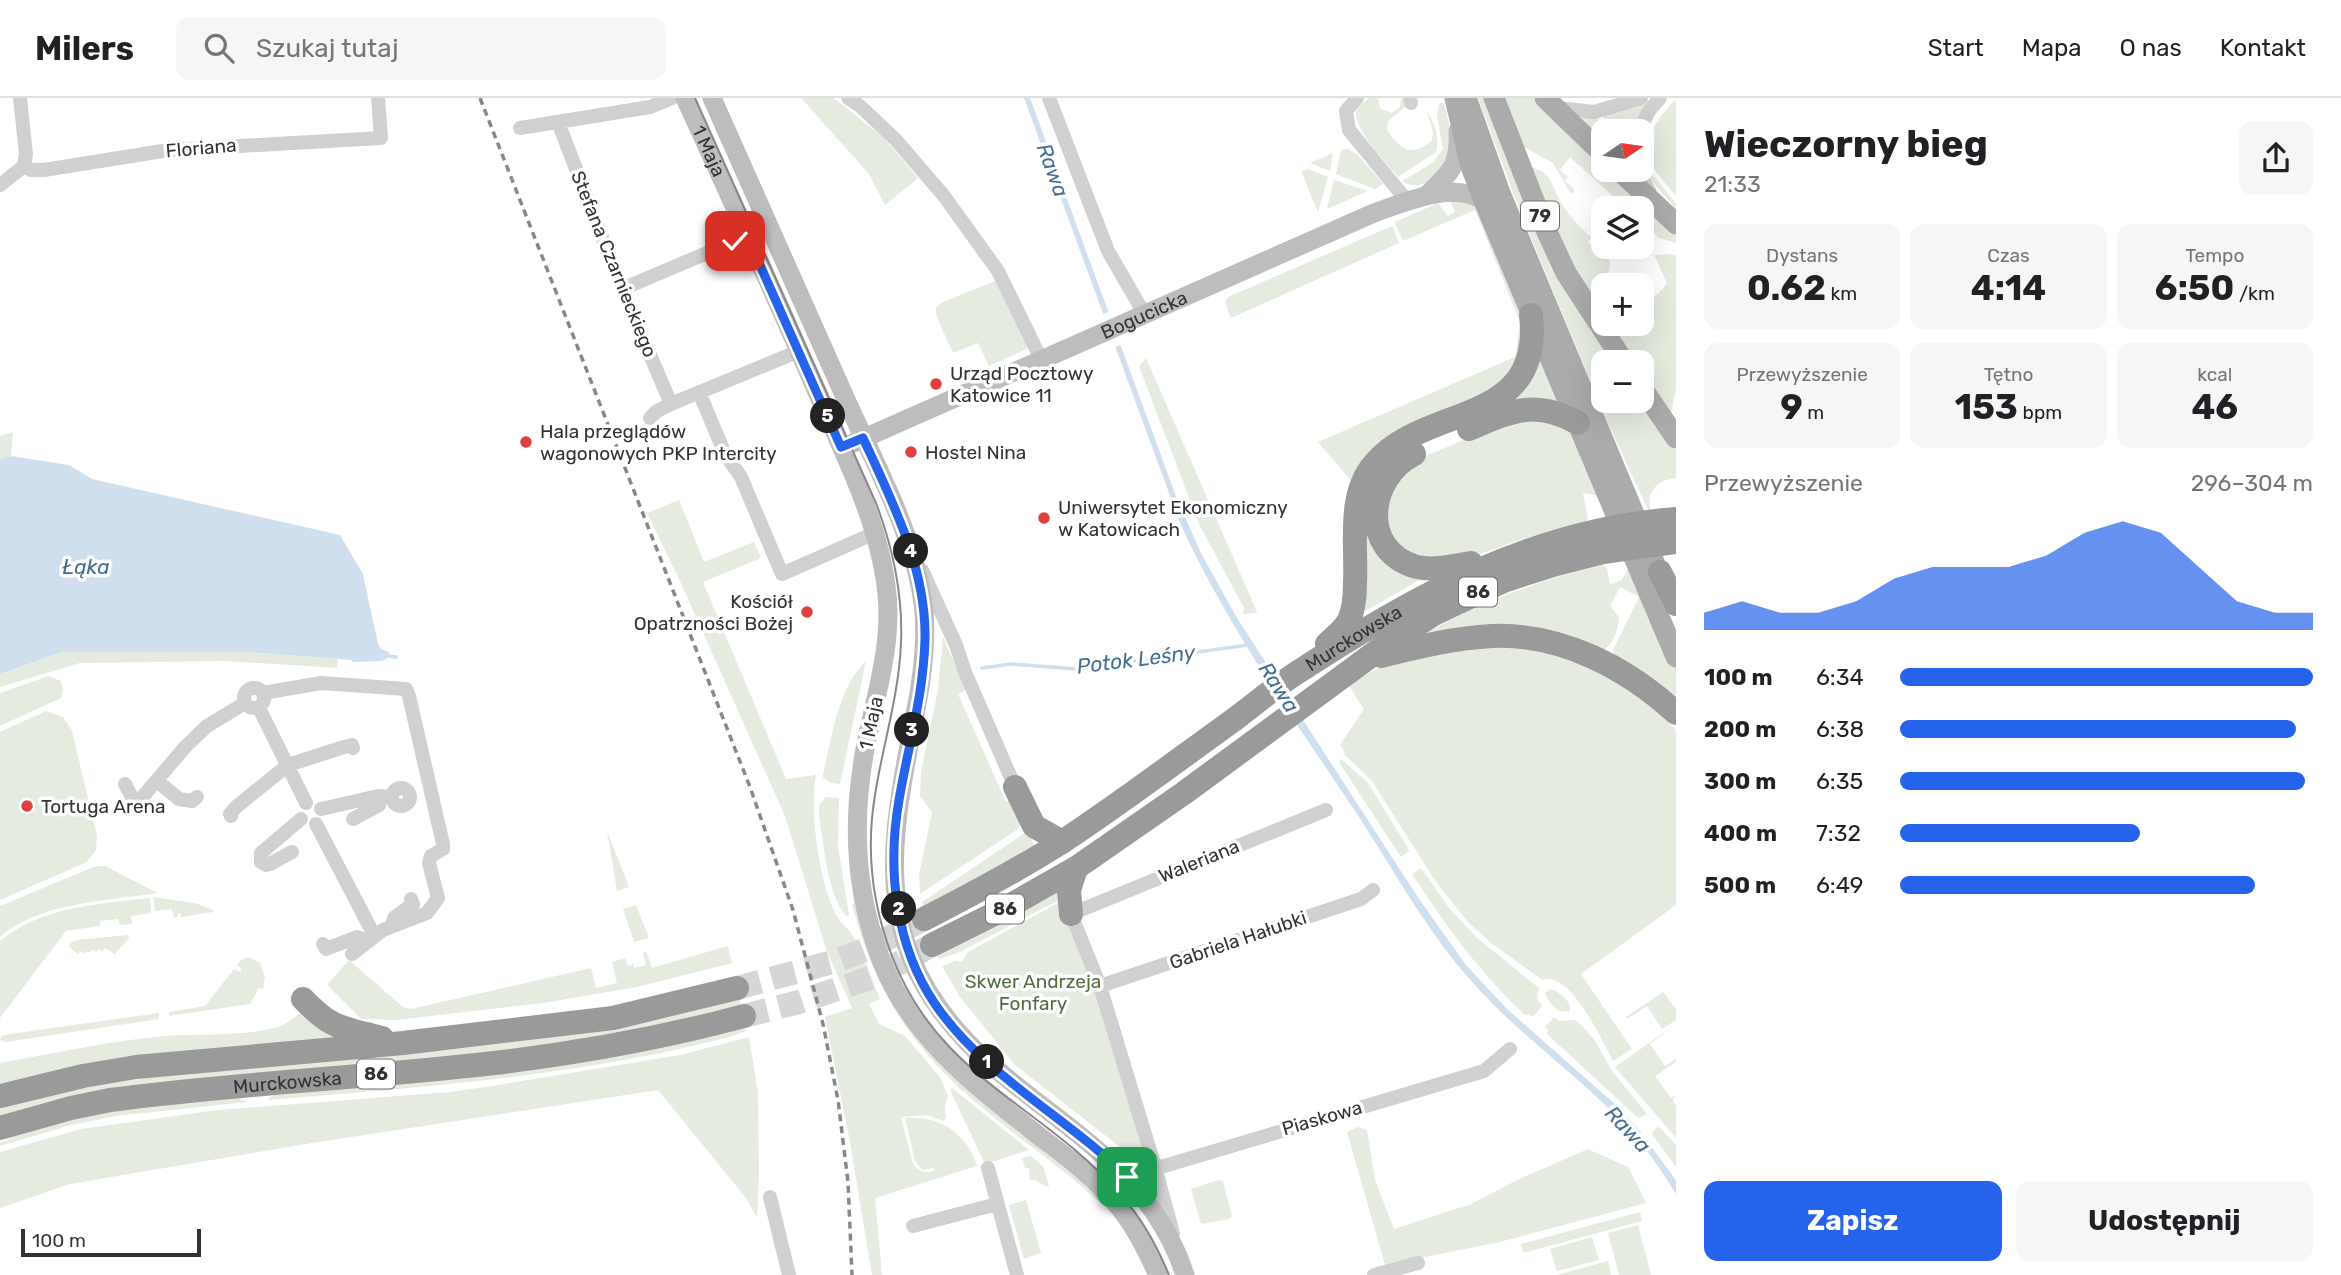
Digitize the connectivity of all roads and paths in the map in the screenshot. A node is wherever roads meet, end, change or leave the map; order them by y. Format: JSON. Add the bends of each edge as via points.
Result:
{"nodes":[{"id":1,"x":19,"y":98,"type":"edge"},
{"id":2,"x":378,"y":98,"type":"edge"},
{"id":3,"x":672,"y":98,"type":"edge"},
{"id":4,"x":685,"y":98,"type":"edge"},
{"id":5,"x":712,"y":98,"type":"edge"},
{"id":6,"x":848,"y":98,"type":"edge"},
{"id":7,"x":1049,"y":98,"type":"edge"},
{"id":8,"x":1357,"y":98,"type":"edge"},
{"id":9,"x":1467,"y":98,"type":"edge"},
{"id":10,"x":1494,"y":98,"type":"edge"},
{"id":11,"x":1641,"y":98,"type":"edge"},
{"id":12,"x":1660,"y":98,"type":"edge"},
{"id":13,"x":1549,"y":103,"type":"edge"},
{"id":14,"x":1456,"y":108,"type":"edge"},
{"id":15,"x":1645,"y":119,"type":"edge"},
{"id":16,"x":558,"y":122,"type":"junction"},
{"id":17,"x":520,"y":128,"type":"dead end"},
{"id":18,"x":1591,"y":143,"type":"edge"},
{"id":19,"x":24,"y":166,"type":"junction"},
{"id":20,"x":1632,"y":182,"type":"edge"},
{"id":21,"x":1645,"y":182,"type":"edge"},
{"id":22,"x":0,"y":185,"type":"edge"},
{"id":23,"x":1427,"y":195,"type":"junction"},
{"id":24,"x":1408,"y":201,"type":"junction"},
{"id":25,"x":1484,"y":201,"type":"junction"},
{"id":26,"x":1659,"y":207,"type":"junction"},
{"id":27,"x":1676,"y":224,"type":"edge"},
{"id":28,"x":747,"y":236,"type":"junction"},
{"id":29,"x":622,"y":289,"type":"junction"},
{"id":30,"x":1531,"y":315,"type":"junction"},
{"id":31,"x":1136,"y":319,"type":"junction"},
{"id":32,"x":1616,"y":350,"type":"edge"},
{"id":33,"x":799,"y":351,"type":"junction"},
{"id":34,"x":1042,"y":360,"type":"junction"},
{"id":35,"x":699,"y":392,"type":"junction"},
{"id":36,"x":671,"y":404,"type":"junction"},
{"id":37,"x":1654,"y":406,"type":"edge"},
{"id":38,"x":650,"y":418,"type":"dead end"},
{"id":39,"x":1577,"y":423,"type":"junction"},
{"id":40,"x":863,"y":438,"type":"junction"},
{"id":41,"x":1676,"y":438,"type":"edge"},
{"id":42,"x":841,"y":447,"type":"junction"},
{"id":43,"x":1676,"y":519,"type":"edge"},
{"id":44,"x":875,"y":533,"type":"junction"},
{"id":45,"x":1600,"y":541,"type":"junction"},
{"id":46,"x":1676,"y":542,"type":"edge"},
{"id":47,"x":912,"y":554,"type":"junction"},
{"id":48,"x":1506,"y":557,"type":"junction"},
{"id":49,"x":1660,"y":572,"type":"junction"},
{"id":50,"x":1676,"y":604,"type":"edge"},
{"id":51,"x":1676,"y":624,"type":"edge"},
{"id":52,"x":1323,"y":653,"type":"junction"},
{"id":53,"x":1676,"y":657,"type":"edge"},
{"id":54,"x":1367,"y":659,"type":"junction"},
{"id":55,"x":256,"y":701,"type":"junction"},
{"id":56,"x":1676,"y":713,"type":"edge"},
{"id":57,"x":354,"y":748,"type":"dead end"},
{"id":58,"x":288,"y":765,"type":"junction"},
{"id":59,"x":157,"y":781,"type":"junction"},
{"id":60,"x":125,"y":784,"type":"dead end"},
{"id":61,"x":429,"y":784,"type":"junction"},
{"id":62,"x":1015,"y":787,"type":"joint"},
{"id":63,"x":197,"y":797,"type":"dead end"},
{"id":64,"x":385,"y":797,"type":"junction"},
{"id":65,"x":306,"y":803,"type":"junction"},
{"id":66,"x":321,"y":809,"type":"junction"},
{"id":67,"x":1326,"y":810,"type":"dead end"},
{"id":68,"x":232,"y":816,"type":"dead end"},
{"id":69,"x":301,"y":818,"type":"junction"},
{"id":70,"x":353,"y":819,"type":"dead end"},
{"id":71,"x":316,"y":824,"type":"junction"},
{"id":72,"x":1062,"y":842,"type":"junction"},
{"id":73,"x":292,"y":852,"type":"dead end"},
{"id":74,"x":1076,"y":868,"type":"junction"},
{"id":75,"x":1373,"y":890,"type":"dead end"},
{"id":76,"x":411,"y":899,"type":"dead end"},
{"id":77,"x":1071,"y":914,"type":"junction"},
{"id":78,"x":924,"y":919,"type":"tunnel mouth"},
{"id":79,"x":392,"y":926,"type":"junction"},
{"id":80,"x":371,"y":938,"type":"junction"},
{"id":81,"x":323,"y":944,"type":"dead end"},
{"id":82,"x":932,"y":945,"type":"tunnel mouth"},
{"id":83,"x":352,"y":954,"type":"dead end"},
{"id":84,"x":1100,"y":986,"type":"junction"},
{"id":85,"x":737,"y":988,"type":"tunnel mouth"},
{"id":86,"x":303,"y":999,"type":"dead end"},
{"id":87,"x":744,"y":1016,"type":"tunnel mouth"},
{"id":88,"x":403,"y":1043,"type":"junction"},
{"id":89,"x":1510,"y":1049,"type":"dead end"},
{"id":90,"x":0,"y":1096,"type":"edge"},
{"id":91,"x":0,"y":1128,"type":"edge"},
{"id":92,"x":1155,"y":1167,"type":"junction"},
{"id":93,"x":988,"y":1168,"type":"dead end"},
{"id":94,"x":1127,"y":1177,"type":"junction"},
{"id":95,"x":770,"y":1197,"type":"dead end"},
{"id":96,"x":998,"y":1204,"type":"junction"},
{"id":97,"x":913,"y":1226,"type":"dead end"},
{"id":98,"x":1178,"y":1255,"type":"junction"},
{"id":99,"x":1418,"y":1262,"type":"dead end"},
{"id":100,"x":789,"y":1275,"type":"edge"},
{"id":101,"x":1017,"y":1275,"type":"edge"},
{"id":102,"x":1158,"y":1275,"type":"edge"},
{"id":103,"x":1185,"y":1275,"type":"edge"},
{"id":104,"x":1374,"y":1275,"type":"edge"}],
"edges":[{"from":1,"to":19,"type":"street"},
{"from":2,"to":19,"type":"street","name":"Floriana","via":[[381,138],[169,150],[44,170]]},
{"from":3,"to":16,"type":"street","via":[[650,107]]},
{"from":4,"to":28,"type":"street","name":"1 Maja"},
{"from":5,"to":40,"type":"street","name":"1 Maja"},
{"from":6,"to":34,"type":"street","via":[[896,140],[944,197],[998,271]]},
{"from":7,"to":31,"type":"street"},
{"from":8,"to":24,"type":"street","via":[[1346,111],[1349,130]]},
{"from":9,"to":49,"type":"main road","number":"79","via":[[1500,193]]},
{"from":10,"to":32,"type":"main road","number":"79","via":[[1566,273]]},
{"from":11,"to":13,"type":"street","via":[[1594,112],[1574,112]]},
{"from":12,"to":15,"type":"street"},
{"from":13,"to":18,"type":"main road"},
{"from":14,"to":23,"type":"street","name":"Bogucicka","via":[[1456,164]]},
{"from":14,"to":25,"type":"main road","number":"79"},
{"from":16,"to":17,"type":"street"},
{"from":16,"to":29,"type":"street","name":"Stefana Czarnieckiego"},
{"from":19,"to":22,"type":"street"},
{"from":20,"to":26,"type":"main road"},
{"from":21,"to":26,"type":"street"},
{"from":23,"to":24,"type":"street","name":"Bogucicka"},
{"from":23,"to":25,"type":"street","name":"Bogucicka","via":[[1466,193]]},
{"from":24,"to":31,"type":"street","name":"Bogucicka"},
{"from":25,"to":30,"type":"main road","number":"79"},
{"from":26,"to":27,"type":"main road"},
{"from":28,"to":29,"type":"street"},
{"from":28,"to":33,"type":"street","name":"1 Maja"},
{"from":29,"to":36,"type":"street","name":"Stefana Czarnieckiego"},
{"from":30,"to":39,"type":"main road","number":"79"},
{"from":30,"to":52,"type":"highway","via":[[1530,353],[1510,388],[1492,401],[1398,444],[1370,469],[1356,511],[1352,611]]},
{"from":31,"to":34,"type":"street","name":"Bogucicka"},
{"from":33,"to":35,"type":"street"},
{"from":33,"to":42,"type":"street","name":"1 Maja"},
{"from":34,"to":40,"type":"street","name":"Bogucicka"},
{"from":35,"to":36,"type":"street"},
{"from":35,"to":44,"type":"street","via":[[782,573]]},
{"from":36,"to":38,"type":"street"},
{"from":37,"to":41,"type":"main road"},
{"from":39,"to":48,"type":"highway","via":[[1545,410],[1511,412],[1405,458],[1385,479],[1376,520],[1387,546],[1401,559],[1429,569]]},
{"from":39,"to":53,"type":"main road","number":"79"},
{"from":40,"to":42,"type":"street","name":"Bogucicka"},
{"from":40,"to":47,"type":"street","name":"1 Maja"},
{"from":42,"to":44,"type":"street","name":"1 Maja"},
{"from":43,"to":45,"type":"highway","name":"Murckowska","number":"86","via":[[1629,524]]},
{"from":44,"to":102,"type":"street","name":"1 Maja","via":[[887,596],[887,634],[861,771],[856,839],[864,901],[880,959],[905,1007],[937,1049],[975,1086],[1102,1189],[1135,1230]]},
{"from":45,"to":46,"type":"highway","name":"Murckowska","number":"86"},
{"from":45,"to":48,"type":"highway","name":"Murckowska","number":"86","via":[[1554,541]]},
{"from":45,"to":54,"type":"highway","name":"Murckowska","number":"86","via":[[1470,595]]},
{"from":47,"to":62,"type":"street","name":"1 Maja","via":[[945,619]]},
{"from":47,"to":94,"type":"street","name":"1 Maja","via":[[925,638],[893,859],[907,947],[934,1003],[973,1049]]},
{"from":48,"to":52,"type":"highway","name":"Murckowska","number":"86","via":[[1418,598]]},
{"from":49,"to":50,"type":"highway"},
{"from":49,"to":51,"type":"main road"},
{"from":52,"to":72,"type":"highway","name":"Murckowska","number":"86"},
{"from":54,"to":56,"type":"highway","via":[[1434,643],[1493,636],[1526,638],[1604,662],[1646,687]]},
{"from":54,"to":74,"type":"highway","name":"Murckowska","number":"86"},
{"from":55,"to":58,"type":"street","via":[[267,738]]},
{"from":55,"to":59,"type":"street","via":[[207,726]]},
{"from":55,"to":61,"type":"street","via":[[321,683],[406,689]]},
{"from":57,"to":58,"type":"street"},
{"from":58,"to":65,"type":"street"},
{"from":58,"to":68,"type":"street","via":[[236,807]]},
{"from":59,"to":60,"type":"street","via":[[139,801],[130,797]]},
{"from":59,"to":63,"type":"street","via":[[176,804]]},
{"from":61,"to":64,"type":"street","via":[[409,793],[404,805]]},
{"from":61,"to":79,"type":"street","via":[[443,845],[429,863],[438,898],[428,913]]},
{"from":62,"to":72,"type":"highway","via":[[1034,827]]},
{"from":64,"to":66,"type":"street"},
{"from":64,"to":70,"type":"street"},
{"from":65,"to":66,"type":"street","via":[[317,803]]},
{"from":65,"to":69,"type":"street"},
{"from":66,"to":71,"type":"street"},
{"from":67,"to":77,"type":"street","name":"Waleriana"},
{"from":69,"to":71,"type":"street"},
{"from":69,"to":73,"type":"street","via":[[261,853],[261,862],[266,865]]},
{"from":71,"to":80,"type":"street"},
{"from":72,"to":78,"type":"highway","name":"Murckowska","number":"86"},
{"from":74,"to":77,"type":"highway","via":[[1069,890]]},
{"from":74,"to":82,"type":"highway","name":"Murckowska","number":"86"},
{"from":75,"to":84,"type":"street","name":"Gabriela Hałubki","via":[[1361,899]]},
{"from":76,"to":79,"type":"street","via":[[413,904],[394,918]]},
{"from":77,"to":84,"type":"street","name":"1 Maja"},
{"from":79,"to":80,"type":"street"},
{"from":80,"to":81,"type":"street","via":[[357,937],[326,949]]},
{"from":80,"to":83,"type":"street"},
{"from":84,"to":92,"type":"street","name":"1 Maja"},
{"from":85,"to":88,"type":"highway","name":"Murckowska","number":"86","via":[[613,1018]]},
{"from":86,"to":88,"type":"highway","via":[[335,1027]]},
{"from":87,"to":91,"type":"highway","name":"Murckowska","number":"86","via":[[560,1055],[110,1100]]},
{"from":88,"to":90,"type":"highway","name":"Murckowska","number":"86","via":[[136,1067]]},
{"from":89,"to":92,"type":"street","name":"Piaskowa","via":[[1484,1071]]},
{"from":92,"to":94,"type":"street","name":"Piaskowa"},
{"from":92,"to":98,"type":"street","name":"1 Maja"},
{"from":93,"to":96,"type":"street"},
{"from":94,"to":98,"type":"street","name":"1 Maja","via":[[1158,1216]]},
{"from":95,"to":100,"type":"street"},
{"from":96,"to":97,"type":"street"},
{"from":96,"to":101,"type":"street"},
{"from":98,"to":103,"type":"street","name":"1 Maja"},
{"from":99,"to":104,"type":"street"}]}
